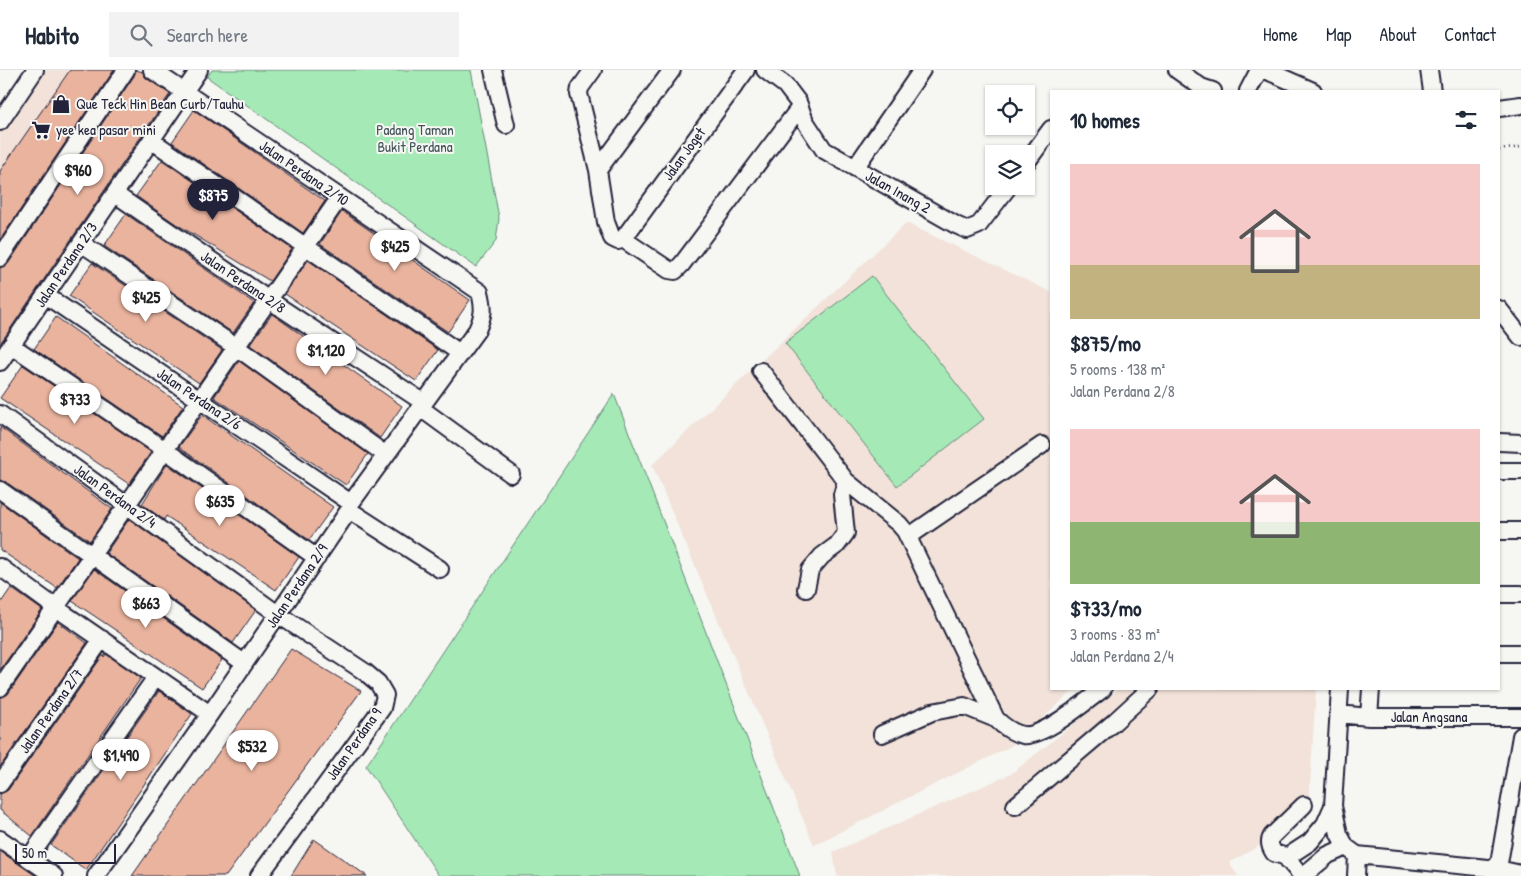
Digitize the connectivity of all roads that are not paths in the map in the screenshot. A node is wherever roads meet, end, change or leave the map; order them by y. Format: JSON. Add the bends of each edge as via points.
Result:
{"nodes":[{"id":1,"x":35,"y":70,"type":"edge"},
{"id":2,"x":126,"y":70,"type":"edge"},
{"id":3,"x":152,"y":70,"type":"edge"},
{"id":4,"x":199,"y":70,"type":"edge"},
{"id":5,"x":493,"y":70,"type":"edge"},
{"id":6,"x":593,"y":70,"type":"edge"},
{"id":7,"x":672,"y":70,"type":"edge"},
{"id":8,"x":746,"y":70,"type":"edge"},
{"id":9,"x":765,"y":70,"type":"edge"},
{"id":10,"x":922,"y":70,"type":"edge"},
{"id":11,"x":1177,"y":70,"type":"edge"},
{"id":12,"x":1260,"y":70,"type":"edge"},
{"id":13,"x":1265,"y":70,"type":"edge"},
{"id":14,"x":1429,"y":70,"type":"edge"},
{"id":15,"x":1210,"y":90,"type":"edge"},
{"id":16,"x":1249,"y":90,"type":"edge"},
{"id":17,"x":1312,"y":90,"type":"edge"},
{"id":18,"x":1432,"y":90,"type":"edge"},
{"id":19,"x":184,"y":92,"type":"junction"},
{"id":20,"x":799,"y":104,"type":"junction"},
{"id":21,"x":1521,"y":105,"type":"edge"},
{"id":22,"x":1500,"y":108,"type":"edge"},
{"id":23,"x":0,"y":122,"type":"edge"},
{"id":24,"x":506,"y":124,"type":"dead end"},
{"id":25,"x":1050,"y":130,"type":"edge"},
{"id":26,"x":151,"y":140,"type":"junction"},
{"id":27,"x":1035,"y":151,"type":"edge"},
{"id":28,"x":855,"y":168,"type":"junction"},
{"id":29,"x":598,"y":170,"type":"junction"},
{"id":30,"x":115,"y":194,"type":"junction"},
{"id":31,"x":1002,"y":195,"type":"edge"},
{"id":32,"x":340,"y":197,"type":"junction"},
{"id":33,"x":623,"y":239,"type":"junction"},
{"id":34,"x":81,"y":243,"type":"junction"},
{"id":35,"x":305,"y":247,"type":"junction"},
{"id":36,"x":0,"y":258,"type":"edge"},
{"id":37,"x":480,"y":292,"type":"joint"},
{"id":38,"x":45,"y":295,"type":"junction"},
{"id":39,"x":269,"y":300,"type":"junction"},
{"id":40,"x":1500,"y":310,"type":"edge"},
{"id":41,"x":1520,"y":334,"type":"edge"},
{"id":42,"x":11,"y":345,"type":"junction"},
{"id":43,"x":236,"y":347,"type":"junction"},
{"id":44,"x":460,"y":353,"type":"junction"},
{"id":45,"x":0,"y":362,"type":"edge"},
{"id":46,"x":760,"y":371,"type":"dead end"},
{"id":47,"x":200,"y":400,"type":"junction"},
{"id":48,"x":421,"y":405,"type":"junction"},
{"id":49,"x":0,"y":414,"type":"edge"},
{"id":50,"x":1500,"y":442,"type":"edge"},
{"id":51,"x":1521,"y":443,"type":"edge"},
{"id":52,"x":1042,"y":445,"type":"dead end"},
{"id":53,"x":165,"y":450,"type":"junction"},
{"id":54,"x":386,"y":455,"type":"junction"},
{"id":55,"x":1500,"y":471,"type":"edge"},
{"id":56,"x":1521,"y":471,"type":"edge"},
{"id":57,"x":511,"y":474,"type":"dead end"},
{"id":58,"x":846,"y":480,"type":"junction"},
{"id":59,"x":0,"y":490,"type":"edge"},
{"id":60,"x":127,"y":505,"type":"junction"},
{"id":61,"x":350,"y":507,"type":"junction"},
{"id":62,"x":1500,"y":531,"type":"edge"},
{"id":63,"x":1521,"y":531,"type":"edge"},
{"id":64,"x":908,"y":537,"type":"junction"},
{"id":65,"x":92,"y":555,"type":"junction"},
{"id":66,"x":317,"y":558,"type":"junction"},
{"id":67,"x":440,"y":569,"type":"dead end"},
{"id":68,"x":2,"y":573,"type":"edge"},
{"id":69,"x":806,"y":589,"type":"dead end"},
{"id":70,"x":1500,"y":594,"type":"edge"},
{"id":71,"x":1521,"y":594,"type":"edge"},
{"id":72,"x":56,"y":608,"type":"junction"},
{"id":73,"x":278,"y":615,"type":"junction"},
{"id":74,"x":102,"y":639,"type":"junction"},
{"id":75,"x":1500,"y":653,"type":"edge"},
{"id":76,"x":1521,"y":653,"type":"edge"},
{"id":77,"x":244,"y":664,"type":"junction"},
{"id":78,"x":156,"y":677,"type":"junction"},
{"id":79,"x":0,"y":688,"type":"edge"},
{"id":80,"x":1102,"y":690,"type":"edge"},
{"id":81,"x":1149,"y":690,"type":"edge"},
{"id":82,"x":1340,"y":690,"type":"edge"},
{"id":83,"x":1370,"y":690,"type":"edge"},
{"id":84,"x":210,"y":714,"type":"junction"},
{"id":85,"x":1338,"y":714,"type":"junction"},
{"id":86,"x":1369,"y":717,"type":"junction"},
{"id":87,"x":1521,"y":717,"type":"edge"},
{"id":88,"x":996,"y":719,"type":"junction"},
{"id":89,"x":882,"y":734,"type":"dead end"},
{"id":90,"x":1521,"y":736,"type":"edge"},
{"id":91,"x":0,"y":784,"type":"edge"},
{"id":92,"x":1304,"y":805,"type":"dead end"},
{"id":93,"x":1014,"y":806,"type":"dead end"},
{"id":94,"x":1333,"y":806,"type":"junction"},
{"id":95,"x":0,"y":839,"type":"edge"},
{"id":96,"x":1351,"y":851,"type":"junction"},
{"id":97,"x":1287,"y":857,"type":"junction"},
{"id":98,"x":29,"y":858,"type":"junction"},
{"id":99,"x":1498,"y":869,"type":"junction"},
{"id":100,"x":1521,"y":874,"type":"edge"},
{"id":101,"x":54,"y":876,"type":"edge"},
{"id":102,"x":96,"y":876,"type":"edge"},
{"id":103,"x":259,"y":876,"type":"edge"},
{"id":104,"x":1302,"y":876,"type":"edge"},
{"id":105,"x":1356,"y":876,"type":"edge"}],
"edges":[{"from":1,"to":23,"type":"street"},
{"from":2,"to":36,"type":"street"},
{"from":3,"to":19,"type":"street","name":"Jalan Perdana 2/10"},
{"from":4,"to":19,"type":"street","name":"Jalan Perdana 2/3"},
{"from":5,"to":24,"type":"street"},
{"from":6,"to":29,"type":"street","via":[[579,94]]},
{"from":7,"to":29,"type":"street"},
{"from":8,"to":33,"type":"street","name":"Jalan Joget"},
{"from":9,"to":20,"type":"street","name":"Jalan Inang 2","via":[[784,85]]},
{"from":10,"to":28,"type":"street"},
{"from":11,"to":15,"type":"street"},
{"from":12,"to":16,"type":"street"},
{"from":13,"to":17,"type":"street"},
{"from":14,"to":18,"type":"street"},
{"from":19,"to":26,"type":"street","name":"Jalan Perdana 2/3"},
{"from":19,"to":32,"type":"street","name":"Jalan Perdana 2/10"},
{"from":20,"to":28,"type":"street","name":"Jalan Inang 2","via":[[805,121],[824,150]]},
{"from":20,"to":33,"type":"street","via":[[675,271]]},
{"from":21,"to":22,"type":"street"},
{"from":25,"to":27,"type":"street"},
{"from":26,"to":30,"type":"street","name":"Jalan Perdana 2/3"},
{"from":26,"to":35,"type":"street"},
{"from":28,"to":31,"type":"street","name":"Jalan Inang 2","via":[[967,230],[979,225]]},
{"from":29,"to":33,"type":"street","via":[[606,222],[612,238]]},
{"from":30,"to":34,"type":"street","name":"Jalan Perdana 2/3"},
{"from":30,"to":39,"type":"street","name":"Jalan Perdana 2/8"},
{"from":32,"to":35,"type":"street"},
{"from":32,"to":37,"type":"street","name":"Jalan Perdana 2/10"},
{"from":34,"to":38,"type":"street","name":"Jalan Perdana 2/3"},
{"from":34,"to":43,"type":"street"},
{"from":35,"to":39,"type":"street"},
{"from":35,"to":44,"type":"street"},
{"from":37,"to":44,"type":"street","name":"Jalan Perdana 2/9","via":[[482,318]]},
{"from":38,"to":42,"type":"street","name":"Jalan Perdana 2/3"},
{"from":38,"to":47,"type":"street","name":"Jalan Perdana 2/6"},
{"from":39,"to":43,"type":"street"},
{"from":39,"to":48,"type":"street","name":"Jalan Perdana 2/8"},
{"from":40,"to":41,"type":"street"},
{"from":42,"to":45,"type":"street","name":"Jalan Perdana 2/3"},
{"from":42,"to":53,"type":"street"},
{"from":43,"to":47,"type":"street"},
{"from":43,"to":54,"type":"street"},
{"from":44,"to":48,"type":"street","name":"Jalan Perdana 2/9"},
{"from":46,"to":58,"type":"street"},
{"from":47,"to":53,"type":"street"},
{"from":47,"to":61,"type":"street","name":"Jalan Perdana 2/6"},
{"from":48,"to":54,"type":"street","name":"Jalan Perdana 2/9"},
{"from":48,"to":57,"type":"street","name":"Jalan Perdana 2/8"},
{"from":49,"to":60,"type":"street","name":"Jalan Perdana 2/4"},
{"from":50,"to":51,"type":"street"},
{"from":52,"to":64,"type":"street"},
{"from":53,"to":60,"type":"street"},
{"from":53,"to":66,"type":"street"},
{"from":54,"to":61,"type":"street","name":"Jalan Perdana 2/9"},
{"from":55,"to":56,"type":"street"},
{"from":58,"to":64,"type":"street","via":[[899,524]]},
{"from":58,"to":69,"type":"street","via":[[842,495],[846,533],[810,570]]},
{"from":59,"to":65,"type":"street"},
{"from":60,"to":65,"type":"street"},
{"from":60,"to":73,"type":"street","name":"Jalan Perdana 2/4"},
{"from":61,"to":66,"type":"street","name":"Jalan Perdana 2/9"},
{"from":61,"to":67,"type":"street","name":"Jalan Perdana 2/6"},
{"from":62,"to":63,"type":"street"},
{"from":64,"to":88,"type":"street"},
{"from":65,"to":72,"type":"street"},
{"from":65,"to":77,"type":"street"},
{"from":66,"to":73,"type":"street","name":"Jalan Perdana 2/9"},
{"from":68,"to":72,"type":"street"},
{"from":70,"to":71,"type":"street"},
{"from":72,"to":74,"type":"street"},
{"from":72,"to":79,"type":"street"},
{"from":73,"to":77,"type":"street","name":"Jalan Perdana 2/9"},
{"from":73,"to":103,"type":"street","name":"Jalan Perdana 9","via":[[365,672],[378,683],[384,695],[382,708]]},
{"from":74,"to":78,"type":"street"},
{"from":74,"to":91,"type":"street","name":"Jalan Perdana 2/7"},
{"from":75,"to":76,"type":"street"},
{"from":77,"to":84,"type":"street","name":"Jalan Perdana 2/9"},
{"from":78,"to":84,"type":"street"},
{"from":78,"to":98,"type":"street"},
{"from":80,"to":88,"type":"street","via":[[1044,731],[1024,736],[1009,730]]},
{"from":81,"to":93,"type":"street"},
{"from":82,"to":85,"type":"street"},
{"from":83,"to":86,"type":"street"},
{"from":84,"to":102,"type":"street","name":"Jalan Perdana 2/9"},
{"from":85,"to":86,"type":"street","name":"Jalan Angsana"},
{"from":85,"to":94,"type":"street"},
{"from":86,"to":87,"type":"street","name":"Jalan Angsana"},
{"from":88,"to":89,"type":"street","via":[[964,706],[932,712]]},
{"from":90,"to":99,"type":"street"},
{"from":92,"to":97,"type":"street","via":[[1270,839],[1274,853]]},
{"from":94,"to":96,"type":"street","via":[[1339,834]]},
{"from":94,"to":97,"type":"street","via":[[1310,842]]},
{"from":95,"to":98,"type":"street"},
{"from":96,"to":99,"type":"street"},
{"from":96,"to":104,"type":"street","via":[[1328,855]]},
{"from":96,"to":105,"type":"street"},
{"from":97,"to":104,"type":"street"},
{"from":98,"to":101,"type":"street"},
{"from":99,"to":100,"type":"street"}]}
